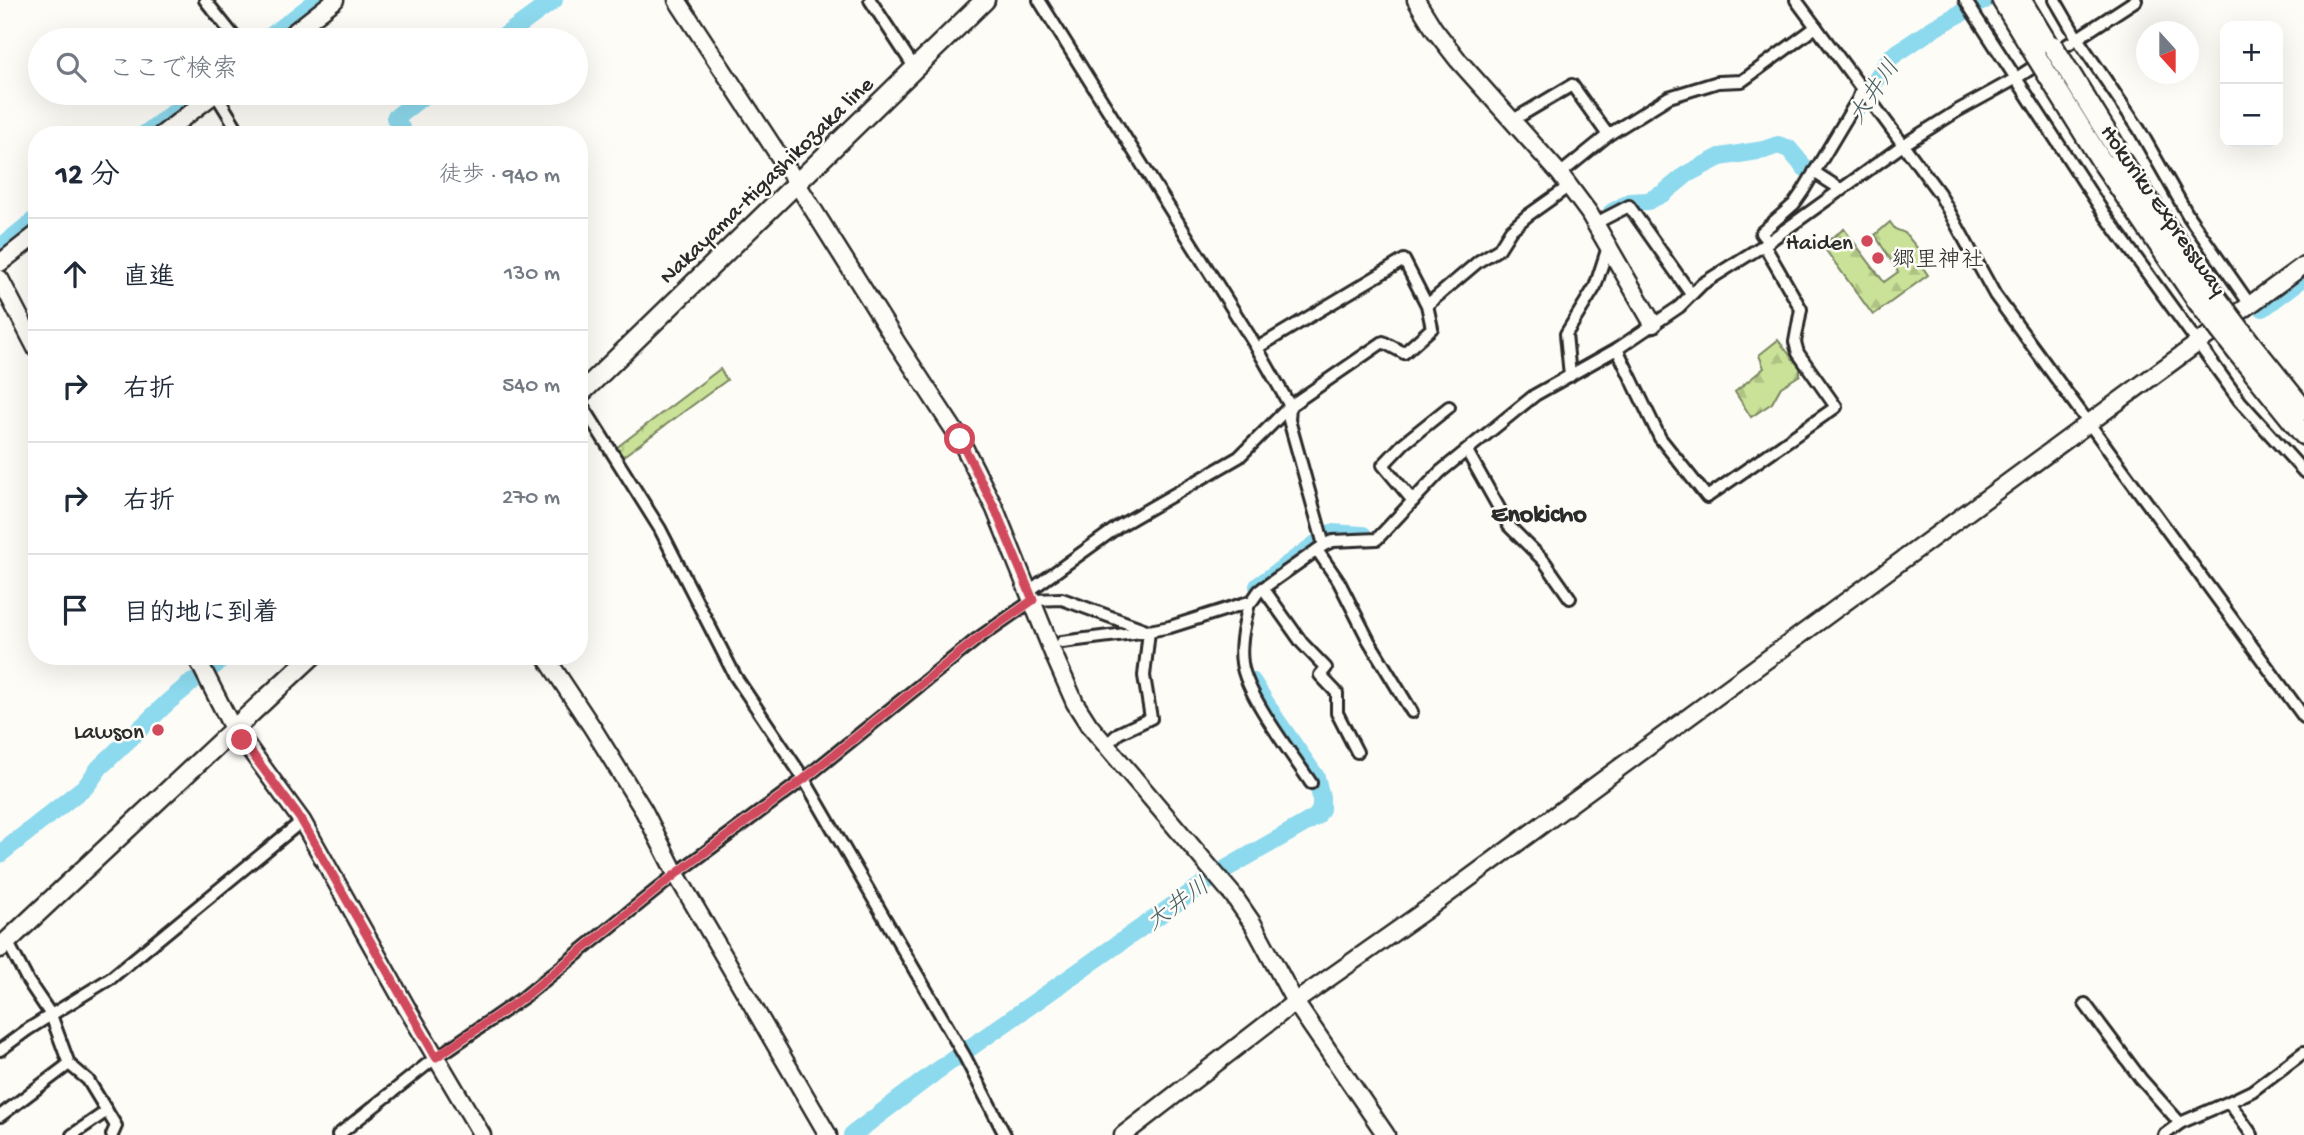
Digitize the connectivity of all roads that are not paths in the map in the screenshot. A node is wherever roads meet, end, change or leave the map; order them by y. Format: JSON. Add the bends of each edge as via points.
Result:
{"nodes":[{"id":1,"x":205,"y":0,"type":"edge"},
{"id":2,"x":335,"y":0,"type":"edge"},
{"id":3,"x":677,"y":0,"type":"edge"},
{"id":4,"x":870,"y":0,"type":"edge"},
{"id":5,"x":971,"y":0,"type":"edge"},
{"id":6,"x":985,"y":0,"type":"edge"},
{"id":7,"x":1040,"y":0,"type":"edge"},
{"id":8,"x":1416,"y":0,"type":"edge"},
{"id":9,"x":1796,"y":0,"type":"edge"},
{"id":10,"x":2002,"y":0,"type":"edge"},
{"id":11,"x":2021,"y":0,"type":"edge"},
{"id":12,"x":2028,"y":0,"type":"edge"},
{"id":13,"x":2056,"y":0,"type":"edge"},
{"id":14,"x":2136,"y":0,"type":"edge"},
{"id":15,"x":1969,"y":6,"type":"edge"},
{"id":16,"x":1816,"y":27,"type":"junction"},
{"id":17,"x":227,"y":28,"type":"edge"},
{"id":18,"x":299,"y":28,"type":"edge"},
{"id":19,"x":2077,"y":38,"type":"junction"},
{"id":20,"x":2046,"y":50,"type":"junction"},
{"id":21,"x":911,"y":63,"type":"junction"},
{"id":22,"x":2015,"y":79,"type":"junction"},
{"id":23,"x":1865,"y":93,"type":"junction"},
{"id":24,"x":200,"y":105,"type":"edge"},
{"id":25,"x":223,"y":105,"type":"edge"},
{"id":26,"x":1513,"y":120,"type":"junction"},
{"id":27,"x":173,"y":126,"type":"edge"},
{"id":28,"x":236,"y":126,"type":"edge"},
{"id":29,"x":1608,"y":135,"type":"junction"},
{"id":30,"x":1903,"y":145,"type":"junction"},
{"id":31,"x":2112,"y":155,"type":"junction"},
{"id":32,"x":1817,"y":174,"type":"junction"},
{"id":33,"x":794,"y":177,"type":"junction"},
{"id":34,"x":1564,"y":181,"type":"junction"},
{"id":35,"x":1842,"y":190,"type":"junction"},
{"id":36,"x":1596,"y":223,"type":"junction"},
{"id":37,"x":28,"y":241,"type":"edge"},
{"id":38,"x":1765,"y":241,"type":"junction"},
{"id":39,"x":1608,"y":247,"type":"junction"},
{"id":40,"x":0,"y":263,"type":"edge"},
{"id":41,"x":2304,"y":265,"type":"edge"},
{"id":42,"x":0,"y":279,"type":"edge"},
{"id":43,"x":1691,"y":294,"type":"junction"},
{"id":44,"x":2204,"y":296,"type":"junction"},
{"id":45,"x":1427,"y":305,"type":"junction"},
{"id":46,"x":2251,"y":306,"type":"junction"},
{"id":47,"x":1653,"y":324,"type":"junction"},
{"id":48,"x":28,"y":332,"type":"edge"},
{"id":49,"x":2198,"y":343,"type":"junction"},
{"id":50,"x":1257,"y":348,"type":"junction"},
{"id":51,"x":1617,"y":349,"type":"junction"},
{"id":52,"x":2245,"y":349,"type":"junction"},
{"id":53,"x":588,"y":373,"type":"edge"},
{"id":54,"x":1570,"y":376,"type":"junction"},
{"id":55,"x":588,"y":388,"type":"edge"},
{"id":56,"x":1290,"y":406,"type":"junction"},
{"id":57,"x":1449,"y":407,"type":"dead end"},
{"id":58,"x":2304,"y":410,"type":"edge"},
{"id":59,"x":588,"y":412,"type":"edge"},
{"id":60,"x":2089,"y":424,"type":"junction"},
{"id":61,"x":2304,"y":435,"type":"edge"},
{"id":62,"x":1467,"y":451,"type":"junction"},
{"id":63,"x":2304,"y":472,"type":"edge"},
{"id":64,"x":1413,"y":501,"type":"junction"},
{"id":65,"x":1322,"y":543,"type":"junction"},
{"id":66,"x":1264,"y":588,"type":"junction"},
{"id":67,"x":1031,"y":596,"type":"junction"},
{"id":68,"x":1570,"y":598,"type":"dead end"},
{"id":69,"x":1248,"y":603,"type":"junction"},
{"id":70,"x":1149,"y":631,"type":"junction"},
{"id":71,"x":1062,"y":642,"type":"dead end"},
{"id":72,"x":201,"y":665,"type":"edge"},
{"id":73,"x":288,"y":665,"type":"edge"},
{"id":74,"x":302,"y":665,"type":"edge"},
{"id":75,"x":551,"y":665,"type":"edge"},
{"id":76,"x":1412,"y":712,"type":"dead end"},
{"id":77,"x":2304,"y":717,"type":"edge"},
{"id":78,"x":232,"y":725,"type":"junction"},
{"id":79,"x":1105,"y":746,"type":"junction"},
{"id":80,"x":1356,"y":752,"type":"dead end"},
{"id":81,"x":804,"y":779,"type":"junction"},
{"id":82,"x":1311,"y":782,"type":"dead end"},
{"id":83,"x":302,"y":821,"type":"junction"},
{"id":84,"x":676,"y":874,"type":"junction"},
{"id":85,"x":2,"y":940,"type":"edge"},
{"id":86,"x":1295,"y":1002,"type":"junction"},
{"id":87,"x":2085,"y":1004,"type":"dead end"},
{"id":88,"x":51,"y":1015,"type":"junction"},
{"id":89,"x":0,"y":1050,"type":"edge"},
{"id":90,"x":2304,"y":1052,"type":"edge"},
{"id":91,"x":436,"y":1057,"type":"junction"},
{"id":92,"x":69,"y":1065,"type":"junction"},
{"id":93,"x":2230,"y":1102,"type":"junction"},
{"id":94,"x":107,"y":1111,"type":"junction"},
{"id":95,"x":0,"y":1116,"type":"edge"},
{"id":96,"x":2180,"y":1123,"type":"junction"},
{"id":97,"x":72,"y":1135,"type":"edge"},
{"id":98,"x":112,"y":1135,"type":"edge"},
{"id":99,"x":338,"y":1135,"type":"edge"},
{"id":100,"x":482,"y":1135,"type":"edge"},
{"id":101,"x":828,"y":1135,"type":"edge"},
{"id":102,"x":1005,"y":1135,"type":"edge"},
{"id":103,"x":1123,"y":1135,"type":"edge"},
{"id":104,"x":1386,"y":1135,"type":"edge"},
{"id":105,"x":2164,"y":1135,"type":"edge"},
{"id":106,"x":2252,"y":1135,"type":"edge"}],
"edges":[{"from":1,"to":17,"type":"street"},
{"from":2,"to":18,"type":"street"},
{"from":3,"to":33,"type":"street"},
{"from":4,"to":21,"type":"street"},
{"from":5,"to":21,"type":"main road","name":"Nakayama-Higashikozaka line"},
{"from":6,"to":21,"type":"main road","name":"Nakayama-Higashikozaka line"},
{"from":7,"to":50,"type":"street"},
{"from":8,"to":26,"type":"street","via":[[1458,60]]},
{"from":9,"to":16,"type":"street"},
{"from":10,"to":20,"type":"highway","name":"Hokuriku Expressway"},
{"from":11,"to":20,"type":"highway","name":"Hokuriku Expressway"},
{"from":12,"to":20,"type":"highway"},
{"from":13,"to":19,"type":"street"},
{"from":14,"to":19,"type":"street"},
{"from":15,"to":22,"type":"street"},
{"from":16,"to":23,"type":"street"},
{"from":16,"to":29,"type":"street","via":[[1742,81],[1718,82],[1669,97]]},
{"from":19,"to":22,"type":"street"},
{"from":19,"to":46,"type":"street","via":[[2139,129],[2189,217]]},
{"from":20,"to":31,"type":"highway","name":"Hokuriku Expressway","bridge":true},
{"from":21,"to":33,"type":"main road","name":"Nakayama-Higashikozaka line"},
{"from":22,"to":30,"type":"street"},
{"from":22,"to":49,"type":"street","via":[[2105,215]]},
{"from":23,"to":30,"type":"street"},
{"from":23,"to":32,"type":"street"},
{"from":24,"to":27,"type":"street"},
{"from":25,"to":28,"type":"street"},
{"from":26,"to":29,"type":"street","via":[[1572,85]]},
{"from":26,"to":34,"type":"street"},
{"from":29,"to":34,"type":"street"},
{"from":30,"to":35,"type":"street"},
{"from":30,"to":60,"type":"street","via":[[1939,193],[1995,295]]},
{"from":31,"to":44,"type":"highway","name":"Hokuriku Expressway"},
{"from":31,"to":44,"type":"highway","name":"Hokuriku Expressway","via":[[2148,202]]},
{"from":32,"to":35,"type":"street"},
{"from":32,"to":38,"type":"street","via":[[1794,204],[1761,233]]},
{"from":33,"to":53,"type":"main road","name":"Nakayama-Higashikozaka line"},
{"from":33,"to":55,"type":"main road","name":"Nakayama-Higashikozaka line"},
{"from":33,"to":67,"type":"street","via":[[960,439]]},
{"from":34,"to":36,"type":"street"},
{"from":34,"to":45,"type":"street","via":[[1511,230],[1499,249]]},
{"from":35,"to":38,"type":"street"},
{"from":36,"to":39,"type":"street"},
{"from":36,"to":43,"type":"street","via":[[1629,206]]},
{"from":37,"to":40,"type":"street"},
{"from":38,"to":43,"type":"street"},
{"from":38,"to":51,"type":"street","via":[[1801,309],[1795,342],[1798,353],[1836,407],[1707,497],[1660,438]]},
{"from":39,"to":47,"type":"street"},
{"from":39,"to":54,"type":"street","via":[[1595,287],[1566,334]]},
{"from":41,"to":46,"type":"street"},
{"from":42,"to":48,"type":"street"},
{"from":43,"to":47,"type":"street"},
{"from":44,"to":52,"type":"highway","name":"Hokuriku Expressway","bridge":true},
{"from":45,"to":50,"type":"street","via":[[1404,260]]},
{"from":45,"to":56,"type":"street","via":[[1432,328],[1405,353],[1383,342]]},
{"from":46,"to":49,"type":"street"},
{"from":47,"to":51,"type":"street"},
{"from":49,"to":60,"type":"street"},
{"from":49,"to":63,"type":"street","via":[[2240,401]]},
{"from":50,"to":56,"type":"street"},
{"from":51,"to":54,"type":"street"},
{"from":52,"to":58,"type":"highway","name":"Hokuriku Expressway"},
{"from":52,"to":61,"type":"highway","name":"Hokuriku Expressway"},
{"from":54,"to":62,"type":"street","via":[[1535,395]]},
{"from":56,"to":65,"type":"street","via":[[1289,421]]},
{"from":56,"to":67,"type":"street","via":[[1239,457],[1119,526]]},
{"from":57,"to":64,"type":"street","via":[[1383,464]]},
{"from":59,"to":81,"type":"street","via":[[660,529],[735,676]]},
{"from":60,"to":77,"type":"street"},
{"from":60,"to":86,"type":"street"},
{"from":62,"to":64,"type":"street"},
{"from":62,"to":68,"type":"street","via":[[1509,526],[1545,561]]},
{"from":64,"to":65,"type":"street","via":[[1377,539]]},
{"from":65,"to":66,"type":"street"},
{"from":65,"to":76,"type":"street","via":[[1369,641]]},
{"from":66,"to":69,"type":"street"},
{"from":66,"to":80,"type":"street","via":[[1302,643],[1326,668],[1320,675],[1337,693],[1337,713]]},
{"from":67,"to":70,"type":"street","via":[[1062,599]]},
{"from":67,"to":79,"type":"street","via":[[1076,703]]},
{"from":67,"to":81,"type":"street"},
{"from":69,"to":70,"type":"street"},
{"from":69,"to":82,"type":"street","via":[[1242,664],[1249,685]]},
{"from":70,"to":71,"type":"street"},
{"from":70,"to":79,"type":"street","via":[[1144,676],[1151,718],[1119,733]]},
{"from":72,"to":78,"type":"street"},
{"from":73,"to":78,"type":"main road"},
{"from":74,"to":78,"type":"main road"},
{"from":75,"to":84,"type":"street","via":[[644,811]]},
{"from":78,"to":83,"type":"street"},
{"from":78,"to":85,"type":"main road"},
{"from":79,"to":86,"type":"street","via":[[1217,875],[1253,924]]},
{"from":81,"to":84,"type":"street"},
{"from":81,"to":102,"type":"street"},
{"from":83,"to":88,"type":"street","via":[[111,978]]},
{"from":83,"to":91,"type":"street"},
{"from":84,"to":91,"type":"street","via":[[524,997]]},
{"from":84,"to":101,"type":"street"},
{"from":85,"to":88,"type":"street"},
{"from":86,"to":103,"type":"street"},
{"from":86,"to":104,"type":"street"},
{"from":87,"to":96,"type":"street","via":[[2141,1080]]},
{"from":88,"to":89,"type":"street"},
{"from":88,"to":92,"type":"street"},
{"from":90,"to":93,"type":"street"},
{"from":91,"to":99,"type":"street"},
{"from":91,"to":100,"type":"street"},
{"from":92,"to":94,"type":"street","via":[[88,1080]]},
{"from":92,"to":95,"type":"street"},
{"from":93,"to":96,"type":"street"},
{"from":93,"to":106,"type":"street"},
{"from":94,"to":97,"type":"street"},
{"from":94,"to":98,"type":"street","via":[[116,1126]]},
{"from":96,"to":105,"type":"street"}]}
